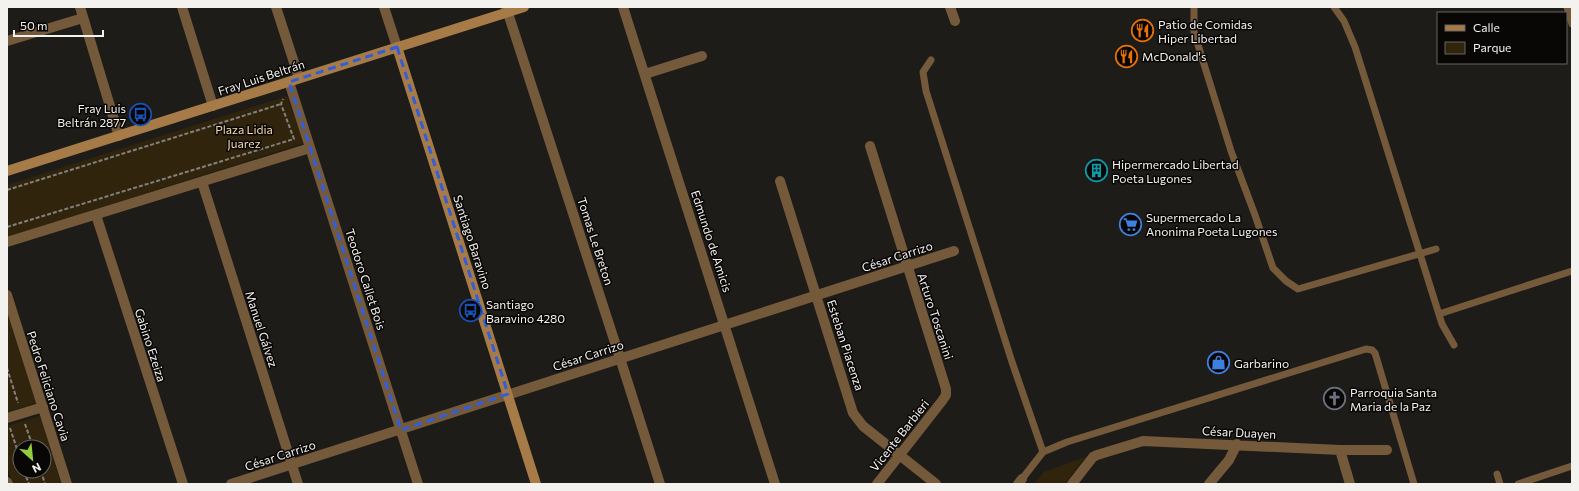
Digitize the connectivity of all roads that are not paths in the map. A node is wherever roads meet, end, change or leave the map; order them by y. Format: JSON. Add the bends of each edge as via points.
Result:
{"nodes":[{"id":1,"x":80,"y":7,"type":"edge"},
{"id":2,"x":182,"y":7,"type":"edge"},
{"id":3,"x":276,"y":7,"type":"edge"},
{"id":4,"x":384,"y":7,"type":"edge"},
{"id":5,"x":524,"y":7,"type":"edge"},
{"id":6,"x":623,"y":7,"type":"edge"},
{"id":7,"x":950,"y":7,"type":"edge"},
{"id":8,"x":1194,"y":7,"type":"edge"},
{"id":9,"x":1334,"y":7,"type":"edge"},
{"id":10,"x":1567,"y":7,"type":"edge"},
{"id":11,"x":507,"y":10,"type":"edge"},
{"id":12,"x":83,"y":18,"type":"junction"},
{"id":13,"x":955,"y":21,"type":"dead end"},
{"id":14,"x":1572,"y":24,"type":"edge"},
{"id":15,"x":7,"y":41,"type":"edge"},
{"id":16,"x":397,"y":47,"type":"junction"},
{"id":17,"x":702,"y":56,"type":"dead end"},
{"id":18,"x":931,"y":60,"type":"dead end"},
{"id":19,"x":645,"y":74,"type":"junction"},
{"id":20,"x":299,"y":78,"type":"junction"},
{"id":21,"x":289,"y":82,"type":"junction"},
{"id":22,"x":212,"y":106,"type":"junction"},
{"id":23,"x":119,"y":136,"type":"junction"},
{"id":24,"x":870,"y":146,"type":"dead end"},
{"id":25,"x":310,"y":148,"type":"junction"},
{"id":26,"x":7,"y":171,"type":"edge"},
{"id":27,"x":202,"y":182,"type":"junction"},
{"id":28,"x":780,"y":182,"type":"dead end"},
{"id":29,"x":96,"y":215,"type":"junction"},
{"id":30,"x":7,"y":242,"type":"edge"},
{"id":31,"x":1436,"y":249,"type":"dead end"},
{"id":32,"x":954,"y":251,"type":"dead end"},
{"id":33,"x":1420,"y":253,"type":"junction"},
{"id":34,"x":907,"y":266,"type":"junction"},
{"id":35,"x":1572,"y":271,"type":"edge"},
{"id":36,"x":7,"y":295,"type":"edge"},
{"id":37,"x":816,"y":296,"type":"junction"},
{"id":38,"x":1439,"y":314,"type":"junction"},
{"id":39,"x":725,"y":325,"type":"junction"},
{"id":40,"x":1454,"y":345,"type":"dead end"},
{"id":41,"x":620,"y":358,"type":"junction"},
{"id":42,"x":508,"y":394,"type":"junction"},
{"id":43,"x":942,"y":401,"type":"joint"},
{"id":44,"x":43,"y":407,"type":"junction"},
{"id":45,"x":8,"y":421,"type":"edge"},
{"id":46,"x":401,"y":430,"type":"junction"},
{"id":47,"x":1237,"y":444,"type":"junction"},
{"id":48,"x":1340,"y":450,"type":"junction"},
{"id":49,"x":1386,"y":450,"type":"dead end"},
{"id":50,"x":1043,"y":452,"type":"junction"},
{"id":51,"x":901,"y":455,"type":"junction"},
{"id":52,"x":292,"y":465,"type":"junction"},
{"id":53,"x":1572,"y":466,"type":"edge"},
{"id":54,"x":1497,"y":474,"type":"dead end"},
{"id":55,"x":1020,"y":481,"type":"edge"},
{"id":56,"x":67,"y":484,"type":"edge"},
{"id":57,"x":182,"y":484,"type":"edge"},
{"id":58,"x":231,"y":484,"type":"edge"},
{"id":59,"x":298,"y":484,"type":"edge"},
{"id":60,"x":418,"y":484,"type":"edge"},
{"id":61,"x":536,"y":484,"type":"edge"},
{"id":62,"x":660,"y":484,"type":"edge"},
{"id":63,"x":775,"y":484,"type":"edge"},
{"id":64,"x":877,"y":484,"type":"edge"},
{"id":65,"x":936,"y":484,"type":"edge"},
{"id":66,"x":1072,"y":484,"type":"edge"},
{"id":67,"x":1210,"y":484,"type":"edge"},
{"id":68,"x":1350,"y":484,"type":"edge"},
{"id":69,"x":1414,"y":484,"type":"edge"},
{"id":70,"x":1500,"y":484,"type":"edge"},
{"id":71,"x":1518,"y":484,"type":"edge"}],
"edges":[{"from":1,"to":12,"type":"street"},
{"from":2,"to":22,"type":"street"},
{"from":3,"to":20,"type":"street"},
{"from":4,"to":16,"type":"street","name":"Santiago Baravino"},
{"from":5,"to":11,"type":"main road","name":"Fray Luis Beltrán"},
{"from":6,"to":19,"type":"street","name":"Edmundo de Amicis"},
{"from":7,"to":13,"type":"street"},
{"from":8,"to":33,"type":"lane","via":[[1194,32],[1231,151],[1272,268],[1298,289]]},
{"from":9,"to":33,"type":"lane","via":[[1344,21],[1355,47]]},
{"from":10,"to":14,"type":"lane"},
{"from":11,"to":16,"type":"main road","name":"Fray Luis Beltrán"},
{"from":11,"to":41,"type":"street","name":"Tomas Le Breton"},
{"from":12,"to":15,"type":"street"},
{"from":12,"to":23,"type":"street"},
{"from":16,"to":20,"type":"main road","name":"Fray Luis Beltrán"},
{"from":16,"to":42,"type":"main road","name":"Santiago Baravino"},
{"from":17,"to":19,"type":"street"},
{"from":18,"to":50,"type":"lane","via":[[923,72],[926,91]]},
{"from":19,"to":39,"type":"street","name":"Edmundo de Amicis"},
{"from":20,"to":21,"type":"main road","name":"Fray Luis Beltrán"},
{"from":21,"to":22,"type":"main road","name":"Fray Luis Beltrán"},
{"from":21,"to":25,"type":"street","name":"Teodoro Callet Bois"},
{"from":22,"to":23,"type":"main road","name":"Fray Luis Beltrán"},
{"from":23,"to":26,"type":"main road","name":"Fray Luis Beltrán"},
{"from":24,"to":34,"type":"street","name":"Arturo Toscanini"},
{"from":25,"to":27,"type":"street"},
{"from":25,"to":46,"type":"street","name":"Teodoro Callet Bois"},
{"from":27,"to":29,"type":"street"},
{"from":27,"to":52,"type":"street","name":"Manuel Gálvez"},
{"from":28,"to":37,"type":"street","name":"Esteban Piacenza"},
{"from":29,"to":30,"type":"street"},
{"from":29,"to":57,"type":"street","name":"Gabino Ezeiza"},
{"from":31,"to":33,"type":"lane"},
{"from":32,"to":34,"type":"street","name":"César Carrizo"},
{"from":33,"to":38,"type":"lane"},
{"from":34,"to":37,"type":"street","name":"César Carrizo"},
{"from":34,"to":43,"type":"street","name":"Arturo Toscanini","via":[[946,389]]},
{"from":35,"to":38,"type":"lane"},
{"from":36,"to":44,"type":"street","name":"Pedro Feliciano Cavia"},
{"from":37,"to":39,"type":"street","name":"César Carrizo"},
{"from":37,"to":51,"type":"street","name":"Esteban Piacenza","via":[[853,413],[863,426]]},
{"from":38,"to":40,"type":"lane"},
{"from":39,"to":41,"type":"street","name":"César Carrizo"},
{"from":39,"to":63,"type":"street","name":"Edmundo de Amicis"},
{"from":41,"to":42,"type":"street","name":"César Carrizo"},
{"from":41,"to":62,"type":"street","name":"Tomas Le Breton"},
{"from":42,"to":46,"type":"street","name":"César Carrizo"},
{"from":42,"to":61,"type":"main road","name":"Santiago Baravino"},
{"from":43,"to":51,"type":"street","name":"Vicente Barbieri"},
{"from":44,"to":45,"type":"street"},
{"from":44,"to":56,"type":"street","name":"Pedro Feliciano Cavia"},
{"from":46,"to":52,"type":"street","name":"César Carrizo"},
{"from":46,"to":60,"type":"street","name":"Teodoro Callet Bois"},
{"from":47,"to":48,"type":"street","name":"César Duayen"},
{"from":47,"to":66,"type":"street","name":"César Duayen","via":[[1143,441],[1132,443],[1093,457]]},
{"from":47,"to":67,"type":"street","via":[[1229,460]]},
{"from":48,"to":49,"type":"street","name":"César Duayen"},
{"from":48,"to":68,"type":"street"},
{"from":50,"to":55,"type":"lane"},
{"from":50,"to":69,"type":"lane","via":[[1067,442],[1366,349],[1372,350],[1375,354]]},
{"from":51,"to":64,"type":"street","name":"Vicente Barbieri"},
{"from":51,"to":65,"type":"street","name":"Esteban Piacenza"},
{"from":52,"to":58,"type":"street","name":"César Carrizo"},
{"from":52,"to":59,"type":"street","name":"Manuel Gálvez"},
{"from":53,"to":71,"type":"lane"},
{"from":54,"to":70,"type":"lane"}]}
